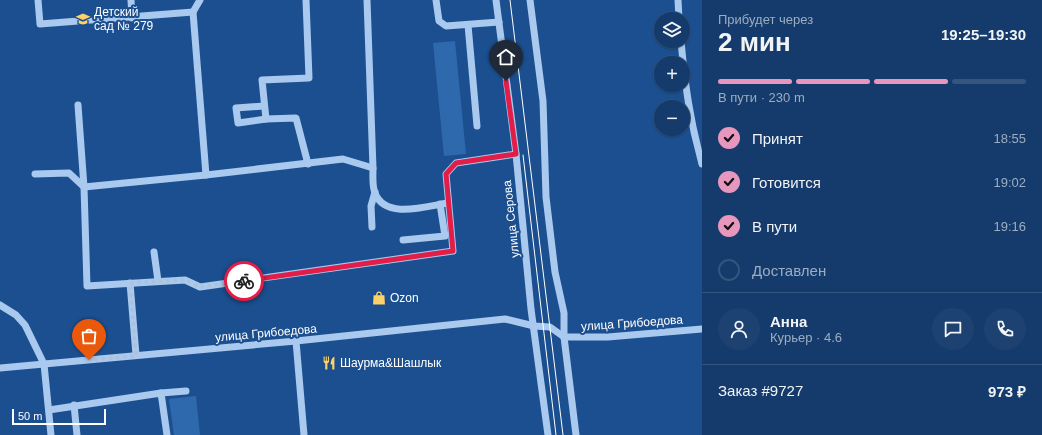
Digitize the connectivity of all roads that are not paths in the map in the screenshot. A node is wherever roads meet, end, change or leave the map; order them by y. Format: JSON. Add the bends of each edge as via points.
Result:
{"nodes":[{"id":1,"x":38,"y":0,"type":"edge"},
{"id":2,"x":131,"y":0,"type":"edge"},
{"id":3,"x":200,"y":0,"type":"edge"},
{"id":4,"x":306,"y":0,"type":"edge"},
{"id":5,"x":367,"y":0,"type":"edge"},
{"id":6,"x":436,"y":0,"type":"edge"},
{"id":7,"x":496,"y":0,"type":"edge"},
{"id":8,"x":530,"y":0,"type":"edge"},
{"id":9,"x":678,"y":0,"type":"edge"},
{"id":10,"x":193,"y":12,"type":"junction"},
{"id":11,"x":679,"y":12,"type":"edge"},
{"id":12,"x":132,"y":18,"type":"junction"},
{"id":13,"x":499,"y":22,"type":"junction"},
{"id":14,"x":468,"y":25,"type":"junction"},
{"id":15,"x":682,"y":48,"type":"edge"},
{"id":16,"x":78,"y":105,"type":"dead end"},
{"id":17,"x":264,"y":106,"type":"junction"},
{"id":18,"x":266,"y":119,"type":"junction"},
{"id":19,"x":477,"y":126,"type":"dead end"},
{"id":20,"x":516,"y":154,"type":"junction"},
{"id":21,"x":308,"y":164,"type":"junction"},
{"id":22,"x":702,"y":164,"type":"edge"},
{"id":23,"x":373,"y":168,"type":"junction"},
{"id":24,"x":35,"y":174,"type":"dead end"},
{"id":25,"x":206,"y":175,"type":"junction"},
{"id":26,"x":84,"y":186,"type":"junction"},
{"id":27,"x":374,"y":192,"type":"junction"},
{"id":28,"x":444,"y":203,"type":"junction"},
{"id":29,"x":372,"y":227,"type":"dead end"},
{"id":30,"x":403,"y":240,"type":"dead end"},
{"id":31,"x":154,"y":252,"type":"dead end"},
{"id":32,"x":158,"y":281,"type":"junction"},
{"id":33,"x":130,"y":283,"type":"junction"},
{"id":34,"x":0,"y":305,"type":"edge"},
{"id":35,"x":534,"y":326,"type":"junction"},
{"id":36,"x":702,"y":329,"type":"edge"},
{"id":37,"x":564,"y":337,"type":"junction"},
{"id":38,"x":296,"y":341,"type":"junction"},
{"id":39,"x":136,"y":356,"type":"junction"},
{"id":40,"x":44,"y":364,"type":"junction"},
{"id":41,"x":0,"y":368,"type":"edge"},
{"id":42,"x":186,"y":390,"type":"dead end"},
{"id":43,"x":161,"y":393,"type":"junction"},
{"id":44,"x":74,"y":405,"type":"junction"},
{"id":45,"x":49,"y":410,"type":"junction"},
{"id":46,"x":51,"y":435,"type":"edge"},
{"id":47,"x":77,"y":435,"type":"edge"},
{"id":48,"x":167,"y":435,"type":"edge"},
{"id":49,"x":304,"y":435,"type":"edge"},
{"id":50,"x":548,"y":435,"type":"edge"},
{"id":51,"x":576,"y":435,"type":"edge"}],
"edges":[{"from":1,"to":12,"type":"street","via":[[40,24]]},
{"from":2,"to":12,"type":"street"},
{"from":3,"to":10,"type":"street"},
{"from":4,"to":17,"type":"street","via":[[309,78],[262,80]]},
{"from":5,"to":23,"type":"street"},
{"from":6,"to":14,"type":"street","via":[[439,21],[446,26]]},
{"from":7,"to":13,"type":"street","name":"улица Серова"},
{"from":8,"to":37,"type":"street","via":[[543,101],[546,197],[564,313]]},
{"from":9,"to":11,"type":"street"},
{"from":10,"to":12,"type":"street"},
{"from":10,"to":25,"type":"street"},
{"from":13,"to":14,"type":"street"},
{"from":13,"to":20,"type":"street","name":"улица Серова"},
{"from":14,"to":19,"type":"street"},
{"from":15,"to":22,"type":"street","via":[[686,94]]},
{"from":16,"to":26,"type":"street"},
{"from":17,"to":18,"type":"street"},
{"from":17,"to":18,"type":"street","via":[[236,108],[238,123]]},
{"from":18,"to":21,"type":"street","via":[[296,118]]},
{"from":20,"to":28,"type":"street","via":[[456,163],[446,174]]},
{"from":20,"to":35,"type":"street","name":"улица Серова"},
{"from":21,"to":23,"type":"street","via":[[343,159]]},
{"from":21,"to":25,"type":"street"},
{"from":23,"to":27,"type":"street"},
{"from":24,"to":26,"type":"street","via":[[69,173]]},
{"from":25,"to":26,"type":"street"},
{"from":26,"to":33,"type":"street","via":[[87,286]]},
{"from":27,"to":28,"type":"street","via":[[383,204],[391,208],[402,209]]},
{"from":27,"to":29,"type":"street","via":[[371,206]]},
{"from":28,"to":30,"type":"street","via":[[445,236]]},
{"from":28,"to":32,"type":"street","via":[[453,251],[200,287],[185,280]]},
{"from":31,"to":32,"type":"street"},
{"from":32,"to":33,"type":"street"},
{"from":33,"to":39,"type":"street"},
{"from":34,"to":40,"type":"street","via":[[16,315],[25,325]]},
{"from":35,"to":37,"type":"street","name":"улица Грибоедова","via":[[550,327]]},
{"from":35,"to":38,"type":"street","name":"улица Грибоедова","via":[[505,319]]},
{"from":35,"to":50,"type":"street","name":"улица Серова"},
{"from":36,"to":37,"type":"street","name":"улица Грибоедова","via":[[608,337]]},
{"from":37,"to":51,"type":"street"},
{"from":38,"to":39,"type":"street","name":"улица Грибоедова"},
{"from":38,"to":49,"type":"street"},
{"from":39,"to":40,"type":"street","name":"улица Грибоедова"},
{"from":40,"to":41,"type":"street","name":"улица Грибоедова"},
{"from":40,"to":45,"type":"street"},
{"from":42,"to":43,"type":"street"},
{"from":43,"to":44,"type":"street"},
{"from":43,"to":48,"type":"street"},
{"from":44,"to":45,"type":"street"},
{"from":44,"to":47,"type":"street"},
{"from":45,"to":46,"type":"street"}]}
